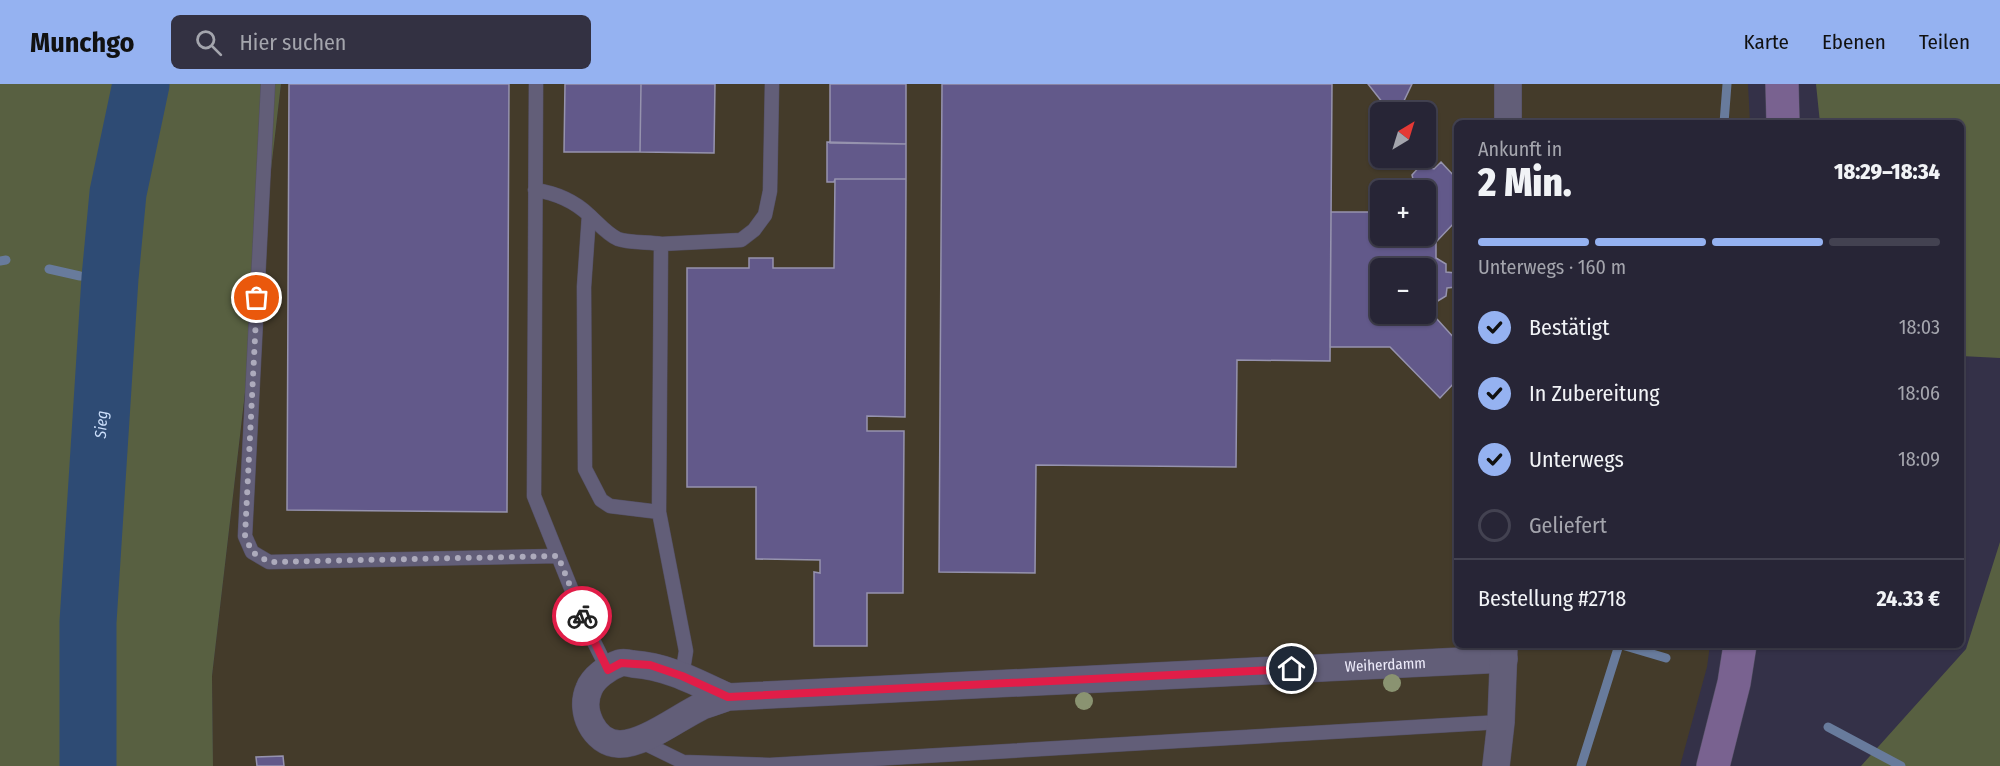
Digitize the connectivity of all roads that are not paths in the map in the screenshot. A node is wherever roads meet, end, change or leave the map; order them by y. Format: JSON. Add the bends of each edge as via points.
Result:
{"nodes":[{"id":1,"x":268,"y":84,"type":"edge"},
{"id":2,"x":536,"y":84,"type":"edge"},
{"id":3,"x":772,"y":84,"type":"edge"},
{"id":4,"x":1508,"y":84,"type":"edge"},
{"id":5,"x":1782,"y":84,"type":"edge"},
{"id":6,"x":1508,"y":120,"type":"edge"},
{"id":7,"x":1783,"y":120,"type":"edge"},
{"id":8,"x":535,"y":190,"type":"junction"},
{"id":9,"x":589,"y":215,"type":"junction"},
{"id":10,"x":661,"y":244,"type":"junction"},
{"id":11,"x":659,"y":512,"type":"junction"},
{"id":12,"x":558,"y":556,"type":"junction"},
{"id":13,"x":1740,"y":648,"type":"edge"},
{"id":14,"x":1504,"y":652,"type":"edge"},
{"id":15,"x":608,"y":670,"type":"junction"},
{"id":16,"x":682,"y":676,"type":"junction"},
{"id":17,"x":728,"y":697,"type":"junction"},
{"id":18,"x":1501,"y":722,"type":"junction"},
{"id":19,"x":640,"y":741,"type":"junction"},
{"id":20,"x":1496,"y":766,"type":"edge"},
{"id":21,"x":1713,"y":766,"type":"edge"}],
"edges":[{"from":1,"to":12,"type":"lane","via":[[245,536],[252,552],[269,562]]},
{"from":2,"to":8,"type":"lane"},
{"from":3,"to":10,"type":"lane","via":[[770,191],[765,215],[741,240]]},
{"from":4,"to":6,"type":"street"},
{"from":5,"to":7,"type":"main road"},
{"from":8,"to":9,"type":"lane","via":[[571,200]]},
{"from":8,"to":12,"type":"lane","via":[[534,496]]},
{"from":9,"to":10,"type":"lane","via":[[619,239]]},
{"from":9,"to":11,"type":"lane","via":[[584,287],[585,469],[601,500],[610,506]]},
{"from":10,"to":11,"type":"lane"},
{"from":11,"to":16,"type":"lane","via":[[686,651]]},
{"from":12,"to":15,"type":"lane"},
{"from":13,"to":21,"type":"main road"},
{"from":14,"to":17,"type":"street","name":"Weiherdamm"},
{"from":14,"to":18,"type":"street","name":"Weiherdamm"},
{"from":15,"to":16,"type":"street","name":"Weiherdamm","via":[[621,663],[650,665]]},
{"from":15,"to":19,"type":"street","name":"Weiherdamm","via":[[588,690],[586,714],[594,730],[608,742],[621,745]]},
{"from":16,"to":17,"type":"street","name":"Weiherdamm"},
{"from":17,"to":19,"type":"street","name":"Weiherdamm","via":[[703,706]]},
{"from":18,"to":19,"type":"lane","via":[[770,765],[683,762]]},
{"from":18,"to":20,"type":"street","name":"Weiherdamm"}]}
